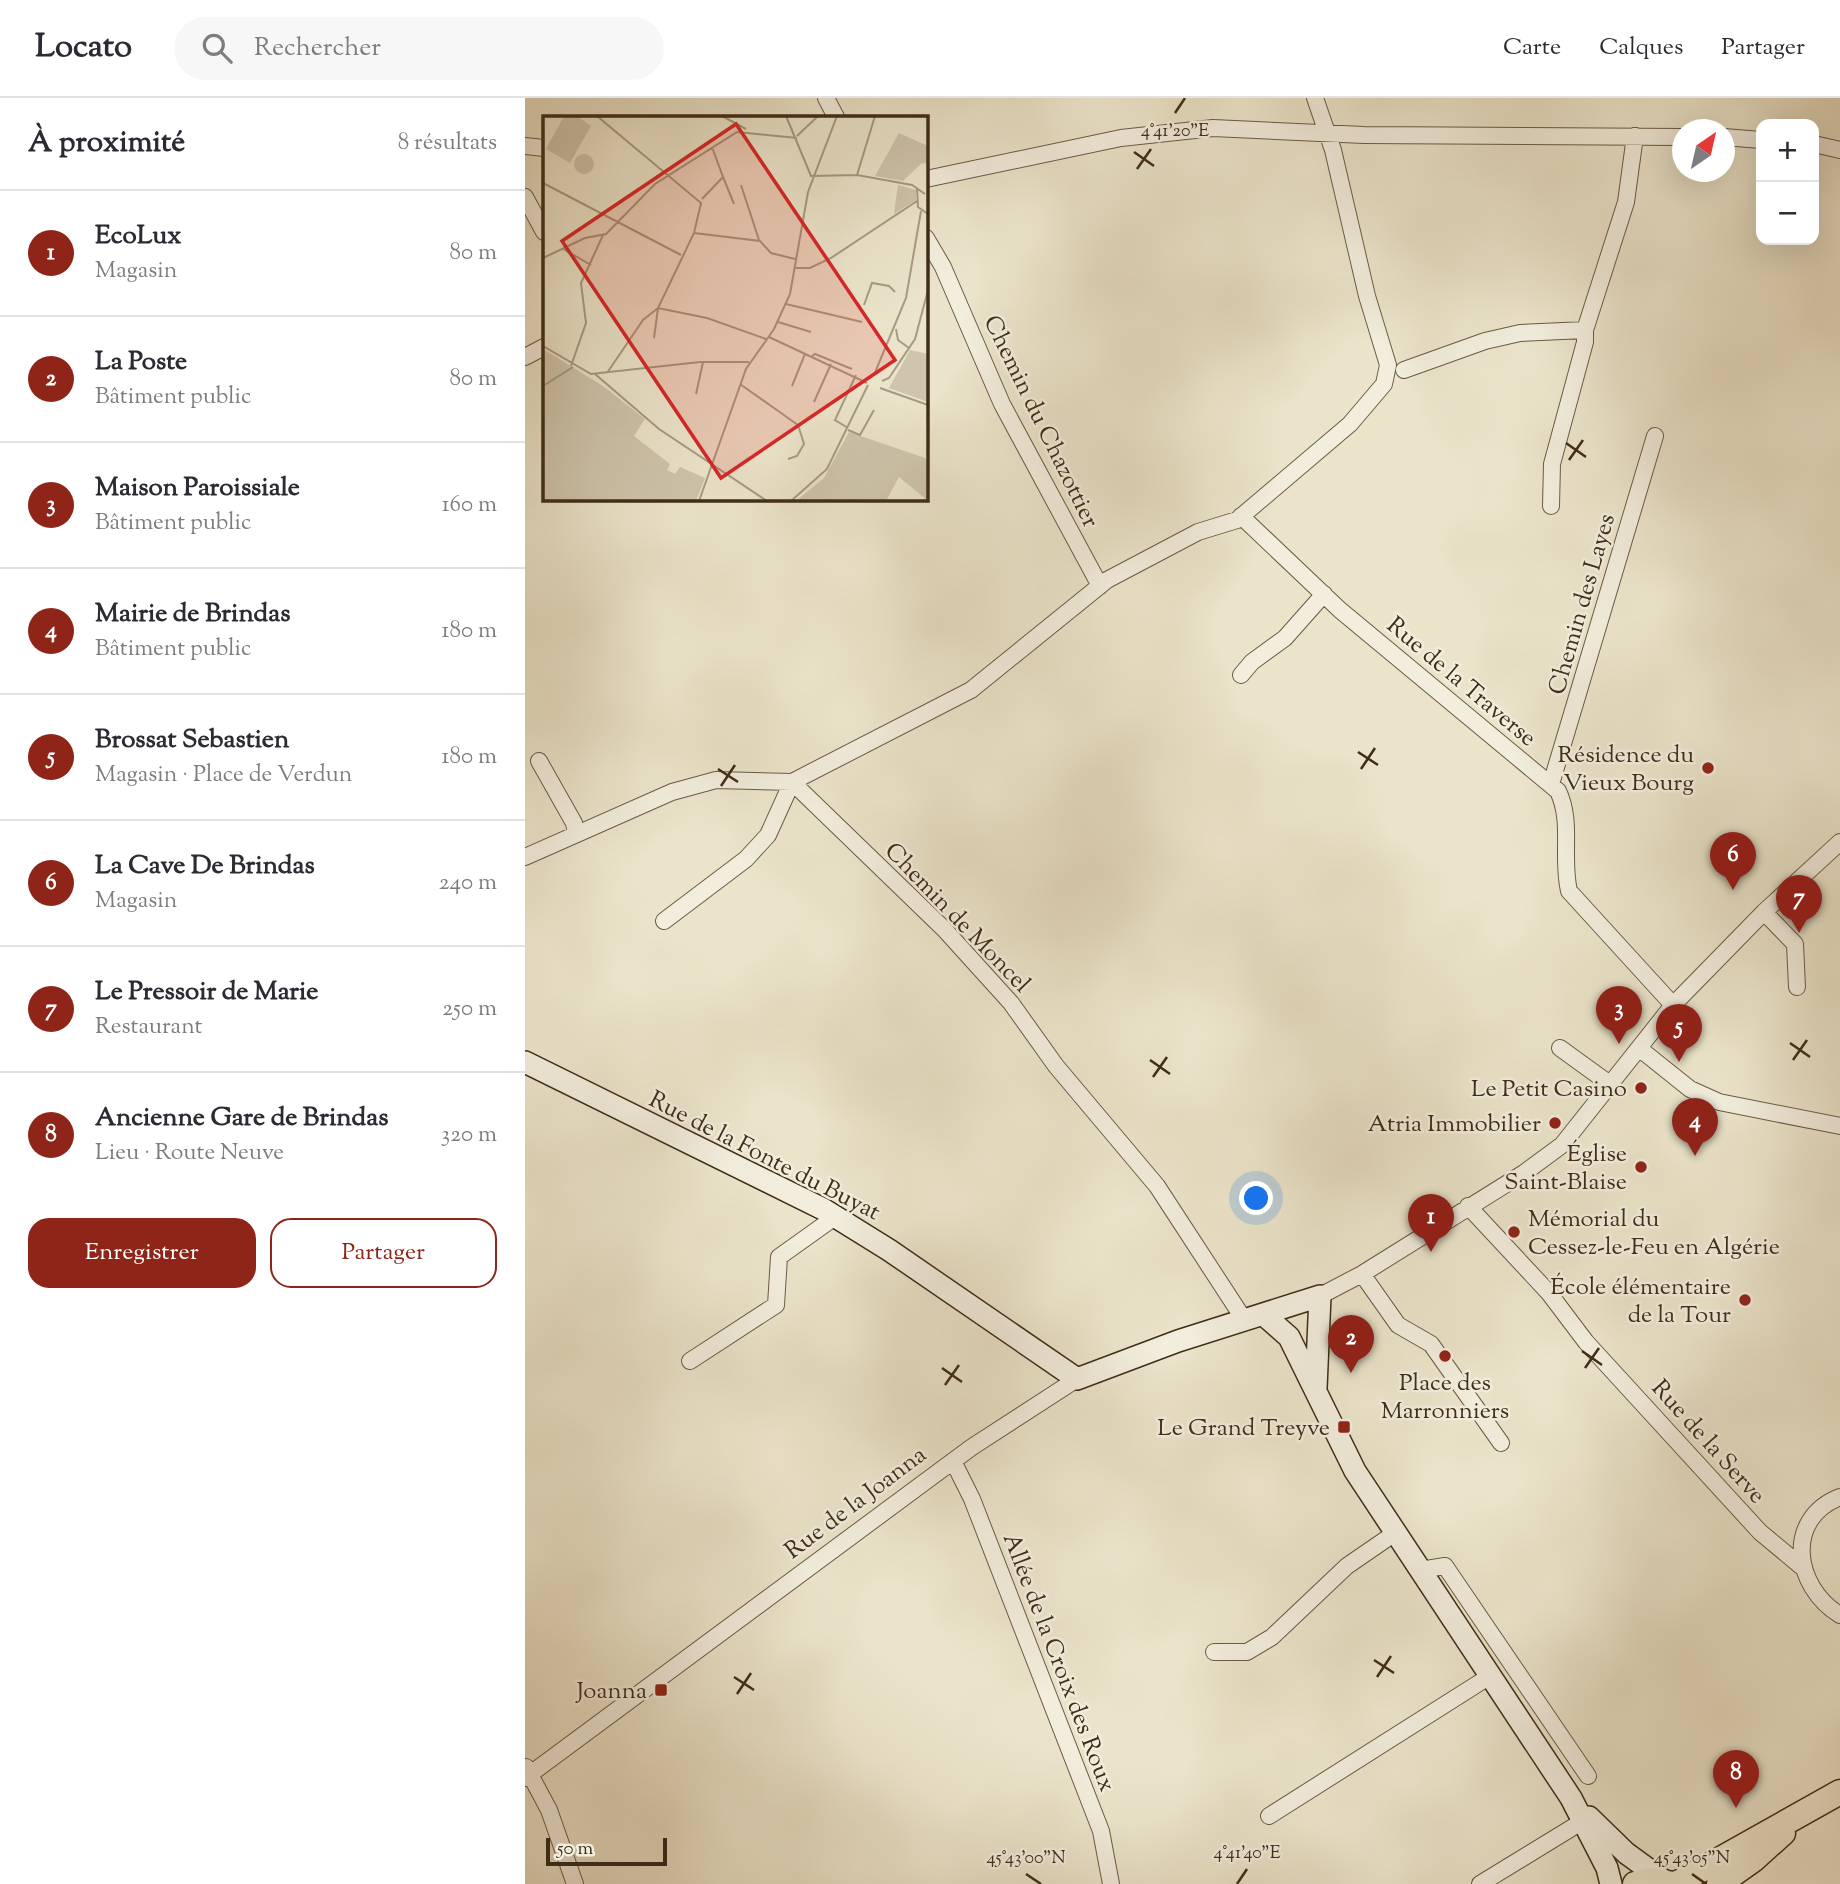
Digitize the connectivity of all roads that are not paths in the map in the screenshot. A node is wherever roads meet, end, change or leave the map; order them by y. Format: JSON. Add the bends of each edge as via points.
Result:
{"nodes":[{"id":1,"x":826,"y":98,"type":"edge"},
{"id":2,"x":1315,"y":98,"type":"edge"},
{"id":3,"x":835,"y":116,"type":"edge"},
{"id":4,"x":1326,"y":131,"type":"junction"},
{"id":5,"x":1635,"y":136,"type":"junction"},
{"id":6,"x":1672,"y":136,"type":"edge"},
{"id":7,"x":1735,"y":138,"type":"edge"},
{"id":8,"x":1756,"y":140,"type":"edge"},
{"id":9,"x":1819,"y":145,"type":"edge"},
{"id":10,"x":525,"y":146,"type":"edge"},
{"id":11,"x":543,"y":148,"type":"edge"},
{"id":12,"x":1840,"y":150,"type":"edge"},
{"id":13,"x":927,"y":179,"type":"edge"},
{"id":14,"x":525,"y":197,"type":"edge"},
{"id":15,"x":543,"y":230,"type":"edge"},
{"id":16,"x":927,"y":240,"type":"edge"},
{"id":17,"x":1585,"y":330,"type":"junction"},
{"id":18,"x":543,"y":348,"type":"edge"},
{"id":19,"x":525,"y":357,"type":"edge"},
{"id":20,"x":1396,"y":368,"type":"junction"},
{"id":21,"x":1655,"y":436,"type":"dead end"},
{"id":22,"x":1551,"y":506,"type":"dead end"},
{"id":23,"x":1241,"y":516,"type":"junction"},
{"id":24,"x":1100,"y":586,"type":"junction"},
{"id":25,"x":1324,"y":594,"type":"junction"},
{"id":26,"x":1241,"y":675,"type":"dead end"},
{"id":27,"x":539,"y":761,"type":"dead end"},
{"id":28,"x":792,"y":782,"type":"junction"},
{"id":29,"x":1551,"y":784,"type":"junction"},
{"id":30,"x":576,"y":834,"type":"junction"},
{"id":31,"x":1840,"y":842,"type":"edge"},
{"id":32,"x":525,"y":857,"type":"edge"},
{"id":33,"x":1764,"y":912,"type":"junction"},
{"id":34,"x":664,"y":921,"type":"dead end"},
{"id":35,"x":1797,"y":987,"type":"dead end"},
{"id":36,"x":1673,"y":1005,"type":"junction"},
{"id":37,"x":1560,"y":1048,"type":"dead end"},
{"id":38,"x":1640,"y":1049,"type":"junction"},
{"id":39,"x":525,"y":1062,"type":"edge"},
{"id":40,"x":1611,"y":1085,"type":"junction"},
{"id":41,"x":1833,"y":1126,"type":"edge"},
{"id":42,"x":1468,"y":1206,"type":"junction"},
{"id":43,"x":835,"y":1217,"type":"junction"},
{"id":44,"x":1363,"y":1274,"type":"junction"},
{"id":45,"x":1310,"y":1299,"type":"junction"},
{"id":46,"x":1255,"y":1318,"type":"junction"},
{"id":47,"x":1299,"y":1352,"type":"junction"},
{"id":48,"x":690,"y":1362,"type":"dead end"},
{"id":49,"x":1077,"y":1379,"type":"junction"},
{"id":50,"x":1316,"y":1388,"type":"junction"},
{"id":51,"x":1501,"y":1443,"type":"dead end"},
{"id":52,"x":953,"y":1461,"type":"junction"},
{"id":53,"x":1840,"y":1497,"type":"edge"},
{"id":54,"x":1395,"y":1533,"type":"junction"},
{"id":55,"x":1802,"y":1567,"type":"junction"},
{"id":56,"x":1420,"y":1570,"type":"junction"},
{"id":57,"x":1840,"y":1615,"type":"edge"},
{"id":58,"x":1214,"y":1652,"type":"dead end"},
{"id":59,"x":1490,"y":1676,"type":"junction"},
{"id":60,"x":527,"y":1773,"type":"edge"},
{"id":61,"x":1588,"y":1776,"type":"dead end"},
{"id":62,"x":1840,"y":1792,"type":"edge"},
{"id":63,"x":1571,"y":1798,"type":"junction"},
{"id":64,"x":1804,"y":1814,"type":"junction"},
{"id":65,"x":1269,"y":1816,"type":"dead end"},
{"id":66,"x":1583,"y":1821,"type":"junction"},
{"id":67,"x":1671,"y":1883,"type":"edge"},
{"id":68,"x":575,"y":1884,"type":"edge"},
{"id":69,"x":1111,"y":1884,"type":"edge"},
{"id":70,"x":1480,"y":1884,"type":"edge"},
{"id":71,"x":1611,"y":1884,"type":"edge"},
{"id":72,"x":1635,"y":1884,"type":"edge"},
{"id":73,"x":1719,"y":1884,"type":"edge"}],
"edges":[{"from":1,"to":3,"type":"street"},
{"from":2,"to":4,"type":"street"},
{"from":4,"to":5,"type":"street"},
{"from":4,"to":13,"type":"street","via":[[1213,128],[1149,133]]},
{"from":4,"to":20,"type":"street"},
{"from":5,"to":6,"type":"street"},
{"from":5,"to":17,"type":"street","via":[[1626,202]]},
{"from":7,"to":8,"type":"street"},
{"from":9,"to":12,"type":"street"},
{"from":10,"to":11,"type":"street"},
{"from":14,"to":15,"type":"street"},
{"from":16,"to":24,"type":"street","name":"Chemin du Chazottier","via":[[1002,404]]},
{"from":17,"to":20,"type":"street","via":[[1520,333]]},
{"from":17,"to":22,"type":"street","via":[[1552,464]]},
{"from":18,"to":19,"type":"street"},
{"from":20,"to":23,"type":"street","via":[[1350,424]]},
{"from":21,"to":29,"type":"street","name":"Chemin des Layes"},
{"from":23,"to":24,"type":"street","via":[[1198,532]]},
{"from":23,"to":25,"type":"street","name":"Rue de la Traverse"},
{"from":24,"to":28,"type":"street","via":[[971,690]]},
{"from":25,"to":26,"type":"street","via":[[1285,638]]},
{"from":25,"to":29,"type":"street","name":"Rue de la Traverse"},
{"from":27,"to":30,"type":"street"},
{"from":28,"to":30,"type":"street","via":[[716,780],[672,792]]},
{"from":28,"to":34,"type":"street","via":[[768,835],[746,859]]},
{"from":28,"to":46,"type":"street","name":"Chemin de Moncel","via":[[944,929],[1011,1003]]},
{"from":29,"to":36,"type":"street","name":"Rue de la Traverse","via":[[1567,809],[1564,870],[1569,891]]},
{"from":30,"to":32,"type":"street"},
{"from":31,"to":33,"type":"street"},
{"from":33,"to":35,"type":"street","via":[[1795,944]]},
{"from":33,"to":36,"type":"street"},
{"from":36,"to":38,"type":"street"},
{"from":37,"to":40,"type":"street"},
{"from":38,"to":40,"type":"street"},
{"from":38,"to":41,"type":"street","via":[[1690,1089],[1719,1102]]},
{"from":39,"to":43,"type":"street","name":"Rue de la Fonte du Buyat"},
{"from":40,"to":42,"type":"street","via":[[1562,1145]]},
{"from":42,"to":44,"type":"street"},
{"from":42,"to":55,"type":"street","name":"Rue de la Serve","via":[[1511,1245],[1586,1342],[1760,1532]]},
{"from":43,"to":48,"type":"street","via":[[779,1257],[776,1304]]},
{"from":43,"to":49,"type":"street","name":"Rue de la Fonte du Buyat"},
{"from":44,"to":45,"type":"street"},
{"from":44,"to":51,"type":"street","via":[[1398,1325],[1431,1344]]},
{"from":45,"to":46,"type":"street","name":"Rue de la Joanna"},
{"from":45,"to":47,"type":"street","via":[[1294,1334]]},
{"from":45,"to":50,"type":"street"},
{"from":46,"to":47,"type":"street","via":[[1289,1337]]},
{"from":46,"to":49,"type":"street","name":"Rue de la Joanna"},
{"from":47,"to":50,"type":"street"},
{"from":49,"to":52,"type":"street","name":"Rue de la Joanna"},
{"from":50,"to":54,"type":"street","via":[[1355,1471]]},
{"from":52,"to":60,"type":"street","name":"Rue de la Joanna"},
{"from":52,"to":69,"type":"street","name":"Allée de la Croix des Roux","via":[[972,1499],[1101,1831]]},
{"from":53,"to":55,"type":"street","via":[[1818,1512],[1807,1528]]},
{"from":54,"to":56,"type":"street"},
{"from":54,"to":58,"type":"street","via":[[1347,1566],[1272,1637],[1247,1652]]},
{"from":55,"to":57,"type":"street","name":"Rue de la Serve","via":[[1810,1588]]},
{"from":56,"to":59,"type":"street"},
{"from":56,"to":61,"type":"street","via":[[1445,1566]]},
{"from":59,"to":63,"type":"street"},
{"from":59,"to":65,"type":"street"},
{"from":60,"to":68,"type":"street","via":[[549,1810]]},
{"from":62,"to":64,"type":"main road"},
{"from":63,"to":66,"type":"street"},
{"from":63,"to":67,"type":"street","via":[[1617,1845]]},
{"from":64,"to":67,"type":"main road"},
{"from":64,"to":73,"type":"main road"},
{"from":66,"to":70,"type":"street"},
{"from":66,"to":71,"type":"street"},
{"from":67,"to":72,"type":"main road"}]}
